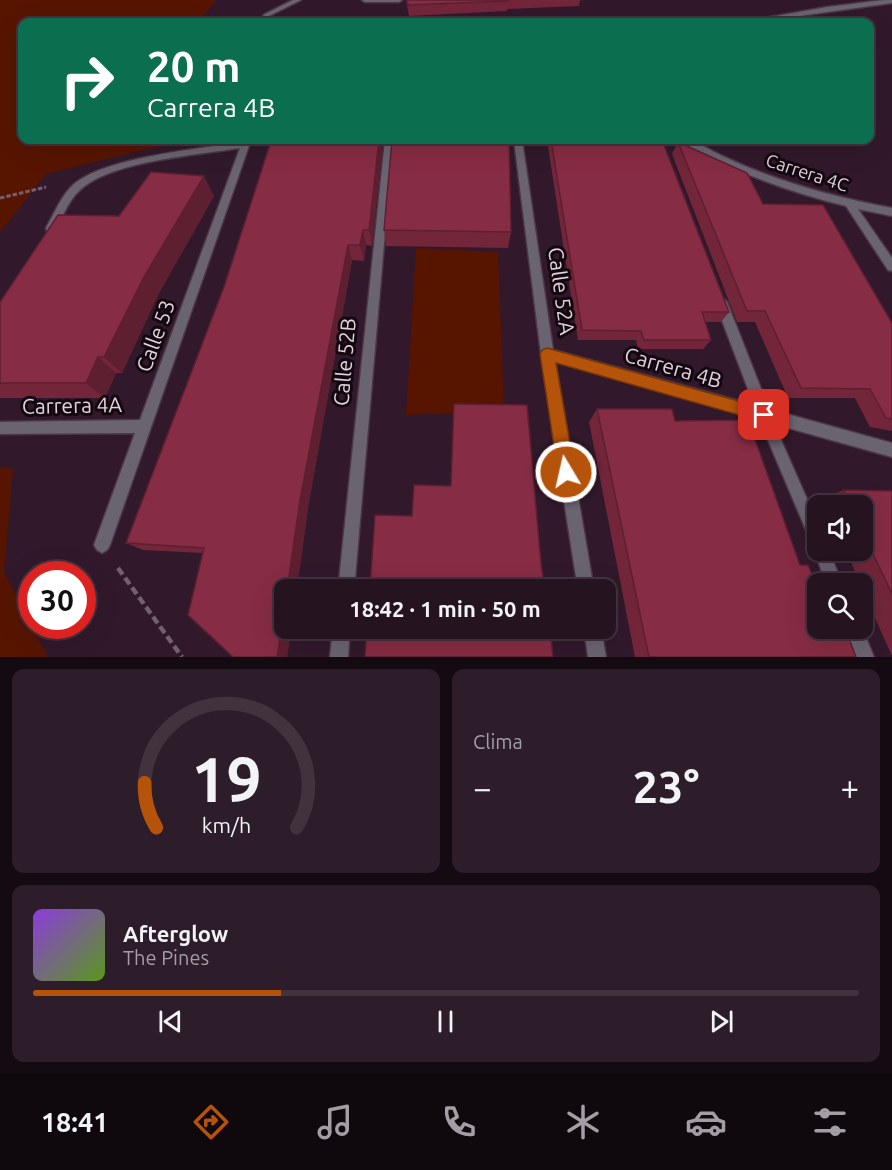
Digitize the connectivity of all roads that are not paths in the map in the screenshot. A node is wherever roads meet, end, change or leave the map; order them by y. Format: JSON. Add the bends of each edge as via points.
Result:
{"nodes":[{"id":1,"x":298,"y":0,"type":"edge"},
{"id":2,"x":365,"y":0,"type":"edge"},
{"id":3,"x":375,"y":0,"type":"edge"},
{"id":4,"x":399,"y":0,"type":"edge"},
{"id":5,"x":888,"y":1,"type":"edge"},
{"id":6,"x":264,"y":18,"type":"edge"},
{"id":7,"x":771,"y":18,"type":"edge"},
{"id":8,"x":236,"y":144,"type":"edge"},
{"id":9,"x":245,"y":144,"type":"edge"},
{"id":10,"x":389,"y":144,"type":"edge"},
{"id":11,"x":519,"y":144,"type":"edge"},
{"id":12,"x":690,"y":144,"type":"edge"},
{"id":13,"x":850,"y":204,"type":"junction"},
{"id":14,"x":892,"y":212,"type":"edge"},
{"id":15,"x":47,"y":234,"type":"edge"},
{"id":16,"x":892,"y":267,"type":"edge"},
{"id":17,"x":718,"y":294,"type":"edge"},
{"id":18,"x":547,"y":354,"type":"junction"},
{"id":19,"x":764,"y":415,"type":"junction"},
{"id":20,"x":145,"y":426,"type":"junction"},
{"id":21,"x":0,"y":428,"type":"edge"},
{"id":22,"x":892,"y":450,"type":"edge"},
{"id":23,"x":807,"y":517,"type":"edge"},
{"id":24,"x":102,"y":545,"type":"road end"},
{"id":25,"x":346,"y":579,"type":"edge"},
{"id":26,"x":584,"y":579,"type":"edge"},
{"id":27,"x":341,"y":639,"type":"edge"},
{"id":28,"x":594,"y":639,"type":"edge"},
{"id":29,"x":858,"y":639,"type":"edge"},
{"id":30,"x":339,"y":657,"type":"edge"},
{"id":31,"x":597,"y":657,"type":"edge"},
{"id":32,"x":865,"y":657,"type":"edge"}],
"edges":[{"from":1,"to":6,"type":"street"},
{"from":2,"to":3,"type":"street"},
{"from":3,"to":4,"type":"street"},
{"from":5,"to":7,"type":"street"},
{"from":8,"to":15,"type":"street","via":[[98,174],[76,187]]},
{"from":9,"to":20,"type":"street","name":"Calle 53"},
{"from":10,"to":25,"type":"street","name":"Calle 52B"},
{"from":11,"to":18,"type":"street","name":"Calle 52A"},
{"from":12,"to":13,"type":"street","name":"Carrera 4C","via":[[773,180]]},
{"from":13,"to":14,"type":"street","name":"Carrera 4C"},
{"from":13,"to":16,"type":"street"},
{"from":17,"to":19,"type":"street"},
{"from":18,"to":19,"type":"street","name":"Carrera 4B"},
{"from":18,"to":26,"type":"street","name":"Calle 52A"},
{"from":19,"to":22,"type":"street","name":"Carrera 4B"},
{"from":19,"to":23,"type":"street"},
{"from":20,"to":21,"type":"street","name":"Carrera 4A"},
{"from":20,"to":24,"type":"street","name":"Calle 53"},
{"from":27,"to":30,"type":"street"},
{"from":28,"to":31,"type":"street"},
{"from":29,"to":32,"type":"street"}]}
